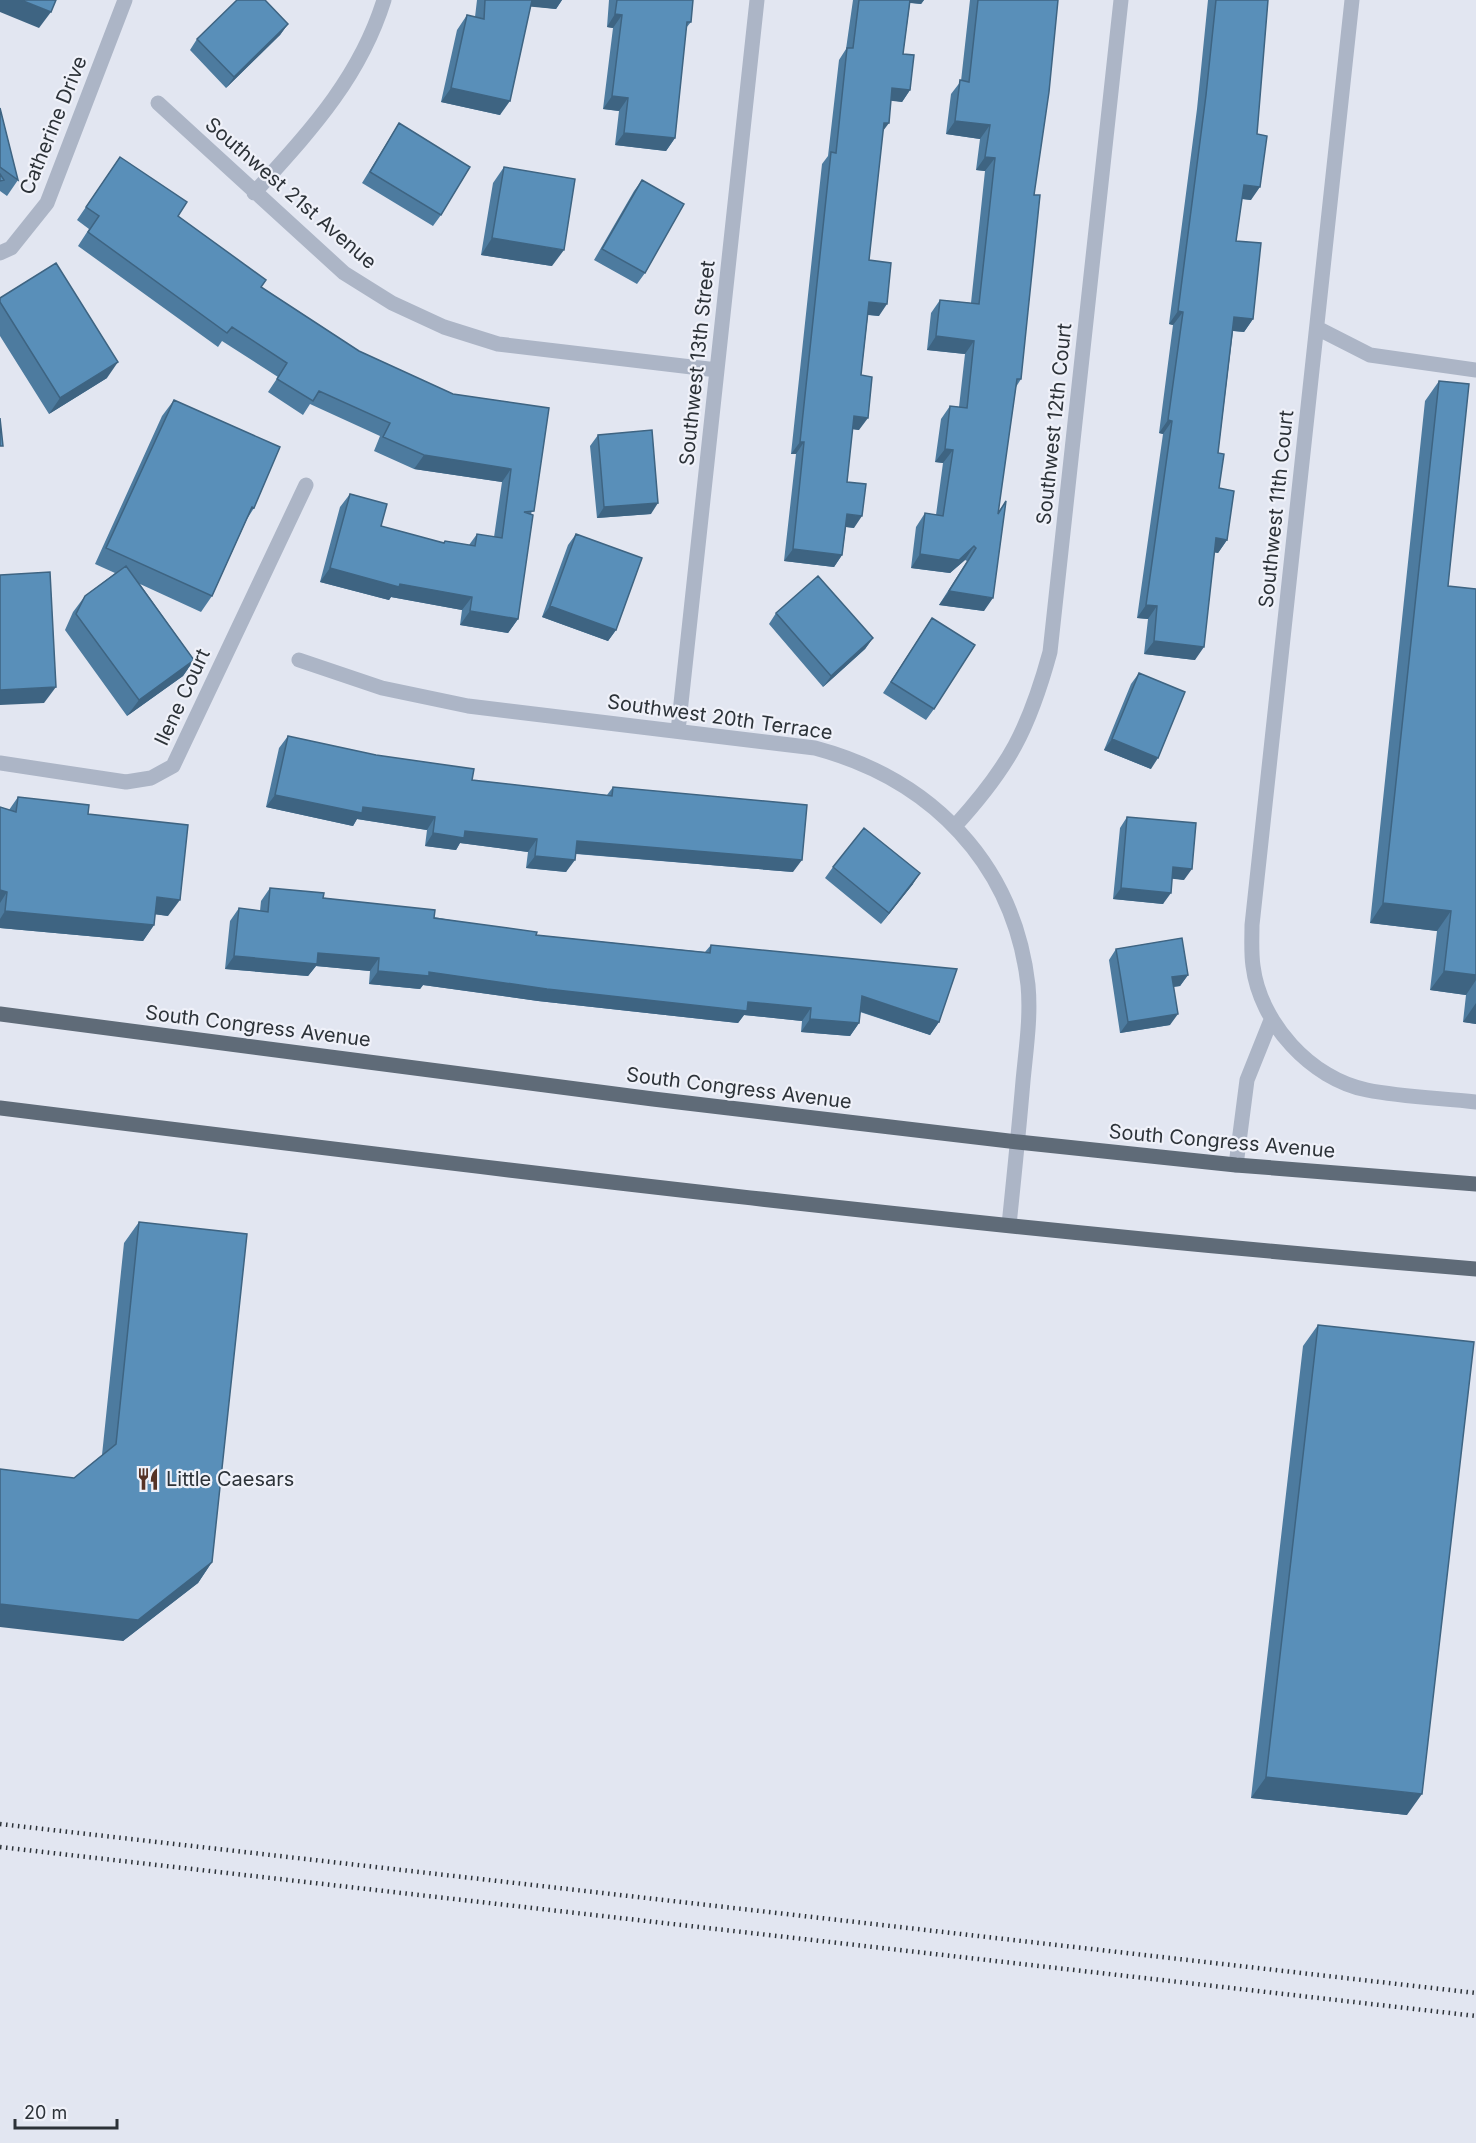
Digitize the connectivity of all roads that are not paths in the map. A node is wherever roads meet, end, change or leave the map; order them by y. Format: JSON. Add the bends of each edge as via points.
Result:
{"nodes":[{"id":1,"x":125,"y":0,"type":"edge"},
{"id":2,"x":384,"y":0,"type":"edge"},
{"id":3,"x":757,"y":0,"type":"edge"},
{"id":4,"x":1121,"y":0,"type":"edge"},
{"id":5,"x":1352,"y":0,"type":"edge"},
{"id":6,"x":158,"y":103,"type":"dead end"},
{"id":7,"x":254,"y":193,"type":"junction"},
{"id":8,"x":0,"y":253,"type":"edge"},
{"id":9,"x":1317,"y":328,"type":"junction"},
{"id":10,"x":717,"y":370,"type":"junction"},
{"id":11,"x":1476,"y":370,"type":"edge"},
{"id":12,"x":306,"y":485,"type":"dead end"},
{"id":13,"x":299,"y":660,"type":"dead end"},
{"id":14,"x":678,"y":731,"type":"junction"},
{"id":15,"x":0,"y":763,"type":"edge"},
{"id":16,"x":955,"y":826,"type":"junction"},
{"id":17,"x":0,"y":1014,"type":"edge"},
{"id":18,"x":1271,"y":1020,"type":"junction"},
{"id":19,"x":1476,"y":1102,"type":"edge"},
{"id":20,"x":0,"y":1108,"type":"edge"},
{"id":21,"x":1018,"y":1142,"type":"junction"},
{"id":22,"x":1236,"y":1165,"type":"junction"},
{"id":23,"x":1476,"y":1184,"type":"edge"},
{"id":24,"x":1009,"y":1225,"type":"junction"},
{"id":25,"x":1476,"y":1269,"type":"edge"}],
"edges":[{"from":1,"to":8,"type":"street","name":"Catherine Drive","via":[[47,203],[11,248]]},
{"from":2,"to":7,"type":"street","via":[[355,69],[325,114]]},
{"from":3,"to":10,"type":"street","name":"Southwest 13th Street"},
{"from":4,"to":16,"type":"street","name":"Southwest 12th Court","via":[[1050,652],[1037,700],[1016,747],[989,789]]},
{"from":5,"to":9,"type":"street","name":"Southwest 11th Court"},
{"from":6,"to":7,"type":"street","name":"Southwest 21st Avenue"},
{"from":7,"to":10,"type":"street","name":"Southwest 21st Avenue","via":[[344,273],[392,303],[444,327],[527,349]]},
{"from":9,"to":11,"type":"street","via":[[1370,355]]},
{"from":9,"to":18,"type":"street","name":"Southwest 11th Court","via":[[1252,925],[1253,967]]},
{"from":10,"to":14,"type":"street","name":"Southwest 13th Street"},
{"from":12,"to":15,"type":"street","name":"Ilene Court","via":[[173,766],[151,778],[126,782]]},
{"from":13,"to":14,"type":"street","name":"Southwest 20th Terrace","via":[[382,688],[468,706]]},
{"from":14,"to":16,"type":"street","name":"Southwest 20th Terrace","via":[[815,748],[843,756],[903,784]]},
{"from":16,"to":21,"type":"street","name":"Southwest 20th Terrace","via":[[1006,902],[1023,957],[1029,1015]]},
{"from":17,"to":21,"type":"main road","name":"South Congress Avenue"},
{"from":18,"to":19,"type":"street","via":[[1303,1057],[1343,1082],[1366,1090]]},
{"from":18,"to":22,"type":"street","via":[[1247,1080]]},
{"from":20,"to":24,"type":"main road"},
{"from":21,"to":22,"type":"main road","name":"South Congress Avenue"},
{"from":21,"to":24,"type":"street","name":"Southwest 20th Terrace"},
{"from":22,"to":23,"type":"main road","name":"South Congress Avenue"},
{"from":24,"to":25,"type":"main road","via":[[1217,1248]]}]}
